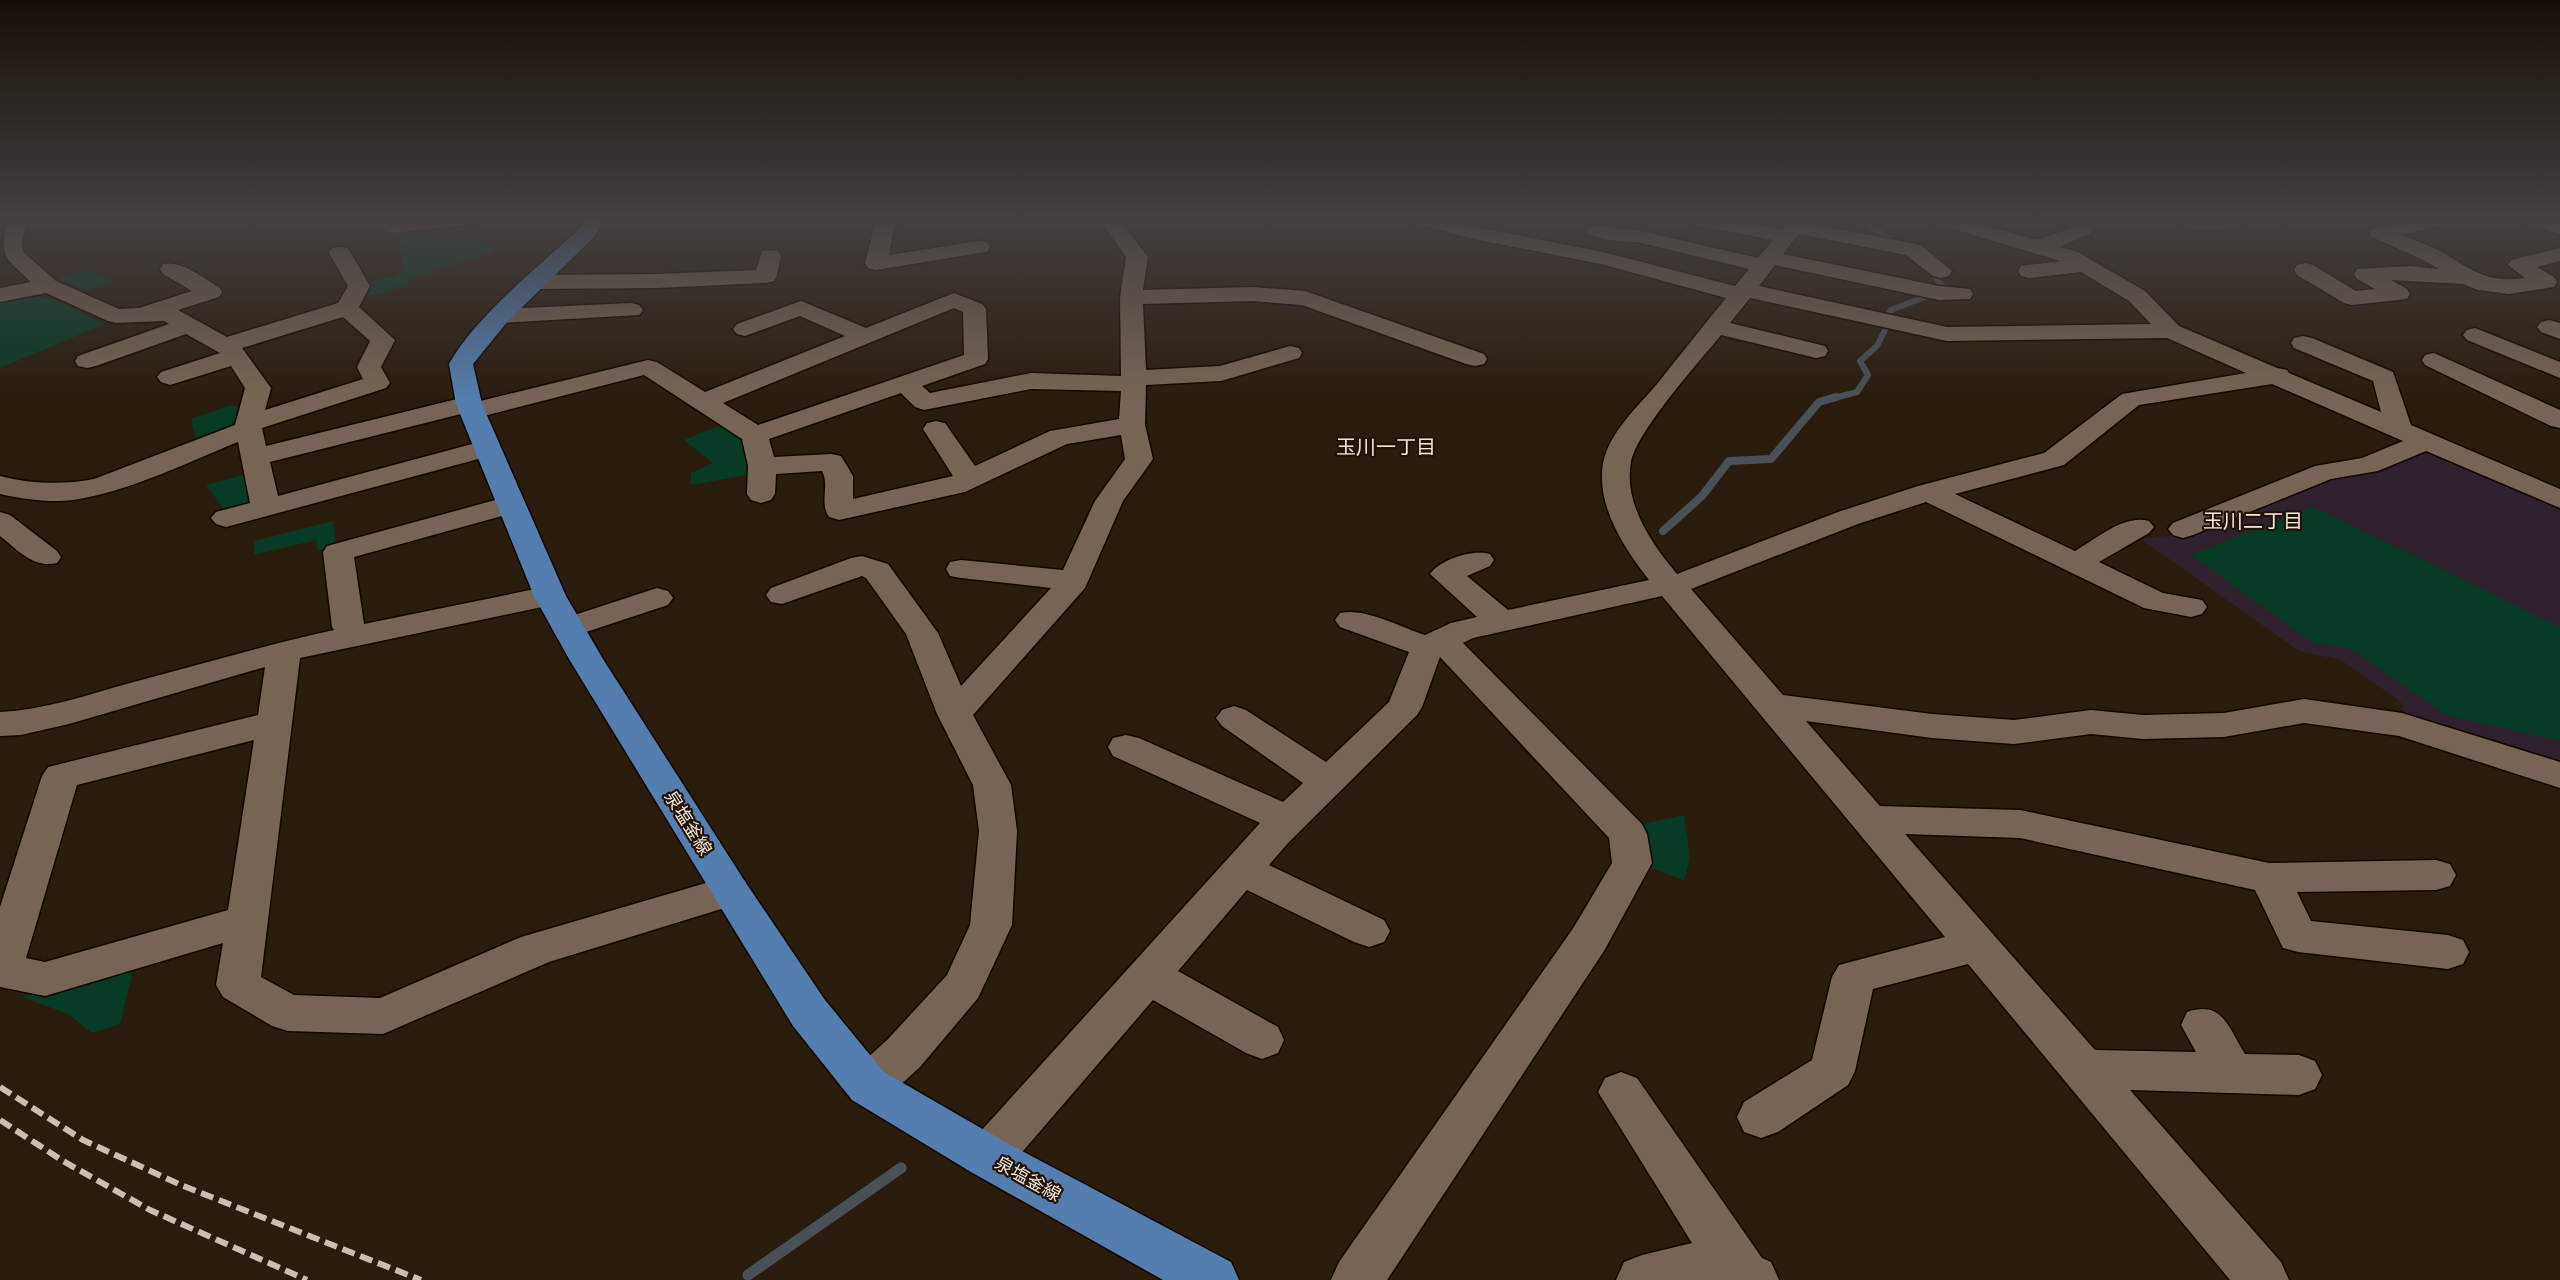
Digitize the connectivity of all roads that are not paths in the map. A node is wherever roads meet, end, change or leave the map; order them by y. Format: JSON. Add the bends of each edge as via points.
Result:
{"nodes":[{"id":1,"x":39,"y":278,"type":"edge"},
{"id":2,"x":186,"y":278,"type":"edge"},
{"id":3,"x":354,"y":278,"type":"edge"},
{"id":4,"x":541,"y":278,"type":"edge"},
{"id":5,"x":728,"y":278,"type":"edge"},
{"id":6,"x":1134,"y":278,"type":"edge"},
{"id":7,"x":1754,"y":278,"type":"edge"},
{"id":8,"x":1820,"y":278,"type":"edge"},
{"id":9,"x":1870,"y":278,"type":"edge"},
{"id":10,"x":2105,"y":278,"type":"edge"},
{"id":11,"x":2318,"y":278,"type":"edge"},
{"id":12,"x":2371,"y":278,"type":"edge"},
{"id":13,"x":2458,"y":278,"type":"edge"},
{"id":14,"x":2471,"y":279,"type":"joint"},
{"id":15,"x":537,"y":282,"type":"junction"},
{"id":16,"x":2553,"y":285,"type":"edge"},
{"id":17,"x":48,"y":286,"type":"junction"},
{"id":18,"x":1962,"y":294,"type":"dead end"},
{"id":19,"x":0,"y":295,"type":"edge"},
{"id":20,"x":1131,"y":297,"type":"junction"},
{"id":21,"x":347,"y":308,"type":"junction"},
{"id":22,"x":631,"y":310,"type":"dead end"},
{"id":23,"x":140,"y":315,"type":"junction"},
{"id":24,"x":500,"y":316,"type":"junction"},
{"id":25,"x":188,"y":325,"type":"junction"},
{"id":26,"x":1715,"y":326,"type":"junction"},
{"id":27,"x":745,"y":330,"type":"dead end"},
{"id":28,"x":2171,"y":331,"type":"junction"},
{"id":29,"x":2475,"y":335,"type":"dead end"},
{"id":30,"x":865,"y":336,"type":"junction"},
{"id":31,"x":2303,"y":343,"type":"dead end"},
{"id":32,"x":231,"y":350,"type":"junction"},
{"id":33,"x":1816,"y":351,"type":"dead end"},
{"id":34,"x":1290,"y":353,"type":"dead end"},
{"id":35,"x":1475,"y":359,"type":"dead end"},
{"id":36,"x":2434,"y":360,"type":"dead end"},
{"id":37,"x":87,"y":361,"type":"dead end"},
{"id":38,"x":2560,"y":371,"type":"edge"},
{"id":39,"x":2278,"y":375,"type":"junction"},
{"id":40,"x":170,"y":377,"type":"dead end"},
{"id":41,"x":1133,"y":381,"type":"junction"},
{"id":42,"x":905,"y":383,"type":"junction"},
{"id":43,"x":704,"y":402,"type":"junction"},
{"id":44,"x":471,"y":407,"type":"junction"},
{"id":45,"x":2560,"y":420,"type":"edge"},
{"id":46,"x":1132,"y":425,"type":"junction"},
{"id":47,"x":249,"y":426,"type":"junction"},
{"id":48,"x":936,"y":429,"type":"dead end"},
{"id":49,"x":2400,"y":430,"type":"junction"},
{"id":50,"x":755,"y":435,"type":"junction"},
{"id":51,"x":2426,"y":441,"type":"junction"},
{"id":52,"x":487,"y":448,"type":"junction"},
{"id":53,"x":255,"y":457,"type":"junction"},
{"id":54,"x":762,"y":466,"type":"junction"},
{"id":55,"x":970,"y":480,"type":"junction"},
{"id":56,"x":7,"y":491,"type":"edge"},
{"id":57,"x":1928,"y":492,"type":"junction"},
{"id":58,"x":761,"y":494,"type":"dead end"},
{"id":59,"x":2560,"y":499,"type":"edge"},
{"id":60,"x":510,"y":505,"type":"junction"},
{"id":61,"x":266,"y":508,"type":"junction"},
{"id":62,"x":0,"y":514,"type":"edge"},
{"id":63,"x":225,"y":518,"type":"dead end"},
{"id":64,"x":0,"y":521,"type":"edge"},
{"id":65,"x":2139,"y":527,"type":"dead end"},
{"id":66,"x":2183,"y":529,"type":"dead end"},
{"id":67,"x":46,"y":557,"type":"dead end"},
{"id":68,"x":1479,"y":560,"type":"dead end"},
{"id":69,"x":2076,"y":563,"type":"junction"},
{"id":70,"x":961,"y":569,"type":"dead end"},
{"id":71,"x":1074,"y":582,"type":"junction"},
{"id":72,"x":1672,"y":586,"type":"junction"},
{"id":73,"x":782,"y":595,"type":"dead end"},
{"id":74,"x":657,"y":598,"type":"dead end"},
{"id":75,"x":2191,"y":607,"type":"dead end"},
{"id":76,"x":559,"y":612,"type":"junction"},
{"id":77,"x":1352,"y":620,"type":"dead end"},
{"id":78,"x":1502,"y":622,"type":"junction"},
{"id":79,"x":348,"y":627,"type":"dead end"},
{"id":80,"x":1435,"y":644,"type":"junction"},
{"id":81,"x":284,"y":651,"type":"junction"},
{"id":82,"x":1772,"y":705,"type":"junction"},
{"id":83,"x":955,"y":714,"type":"junction"},
{"id":84,"x":1234,"y":718,"type":"dead end"},
{"id":85,"x":273,"y":723,"type":"junction"},
{"id":86,"x":0,"y":724,"type":"edge"},
{"id":87,"x":1126,"y":747,"type":"dead end"},
{"id":88,"x":2560,"y":775,"type":"edge"},
{"id":89,"x":1329,"y":782,"type":"junction"},
{"id":90,"x":1870,"y":819,"type":"junction"},
{"id":91,"x":1288,"y":820,"type":"junction"},
{"id":92,"x":1242,"y":870,"type":"junction"},
{"id":93,"x":2436,"y":875,"type":"dead end"},
{"id":94,"x":2268,"y":878,"type":"junction"},
{"id":95,"x":730,"y":891,"type":"junction"},
{"id":96,"x":248,"y":920,"type":"junction"},
{"id":97,"x":1369,"y":931,"type":"dead end"},
{"id":98,"x":1977,"y":945,"type":"junction"},
{"id":99,"x":2448,"y":952,"type":"dead end"},
{"id":100,"x":1149,"y":976,"type":"junction"},
{"id":101,"x":2203,"y":1025,"type":"dead end"},
{"id":102,"x":1262,"y":1040,"type":"dead end"},
{"id":103,"x":2083,"y":1069,"type":"junction"},
{"id":104,"x":2232,"y":1073,"type":"junction"},
{"id":105,"x":2298,"y":1074,"type":"dead end"},
{"id":106,"x":868,"y":1086,"type":"junction"},
{"id":107,"x":1621,"y":1092,"type":"dead end"},
{"id":108,"x":1761,"y":1117,"type":"dead end"},
{"id":109,"x":988,"y":1157,"type":"junction"},
{"id":110,"x":1748,"y":1279,"type":"edge"},
{"id":111,"x":1213,"y":1280,"type":"edge"},
{"id":112,"x":1357,"y":1280,"type":"edge"},
{"id":113,"x":1642,"y":1280,"type":"edge"},
{"id":114,"x":2263,"y":1280,"type":"edge"}],
"edges":[{"from":1,"to":17,"type":"street"},
{"from":2,"to":23,"type":"street","via":[[211,292]]},
{"from":3,"to":21,"type":"street","via":[[359,286]]},
{"from":4,"to":15,"type":"main road","name":"泉塩釜線"},
{"from":5,"to":15,"type":"street"},
{"from":6,"to":20,"type":"street"},
{"from":7,"to":26,"type":"street"},
{"from":8,"to":28,"type":"street","via":[[1947,334]]},
{"from":9,"to":18,"type":"street"},
{"from":10,"to":28,"type":"street","via":[[2137,296]]},
{"from":11,"to":12,"type":"street","via":[[2352,298],[2399,294]]},
{"from":13,"to":14,"type":"street"},
{"from":14,"to":16,"type":"street","via":[[2509,287]]},
{"from":15,"to":24,"type":"main road","name":"泉塩釜線"},
{"from":17,"to":19,"type":"street"},
{"from":17,"to":23,"type":"street","via":[[116,316]]},
{"from":20,"to":35,"type":"street","via":[[1252,294],[1305,298]]},
{"from":20,"to":41,"type":"street"},
{"from":21,"to":32,"type":"street"},
{"from":21,"to":47,"type":"street","via":[[383,340],[369,367],[377,383]]},
{"from":22,"to":24,"type":"street"},
{"from":23,"to":25,"type":"street","via":[[168,314]]},
{"from":24,"to":44,"type":"main road","name":"泉塩釜線","via":[[461,364]]},
{"from":25,"to":32,"type":"street"},
{"from":25,"to":37,"type":"street"},
{"from":26,"to":33,"type":"street"},
{"from":26,"to":72,"type":"street","via":[[1646,411],[1617,462],[1617,491],[1630,528]]},
{"from":27,"to":30,"type":"street","via":[[801,308]]},
{"from":28,"to":39,"type":"street"},
{"from":29,"to":38,"type":"street"},
{"from":30,"to":42,"type":"street","via":[[954,300],[974,309],[976,359]]},
{"from":30,"to":43,"type":"street"},
{"from":31,"to":49,"type":"street","via":[[2384,377]]},
{"from":32,"to":40,"type":"street"},
{"from":32,"to":47,"type":"street","via":[[258,388]]},
{"from":34,"to":41,"type":"street","via":[[1221,373]]},
{"from":36,"to":45,"type":"street"},
{"from":39,"to":49,"type":"street"},
{"from":39,"to":57,"type":"street","via":[[2132,399],[2054,459]]},
{"from":41,"to":42,"type":"street","via":[[1031,381],[924,402]]},
{"from":41,"to":46,"type":"street"},
{"from":42,"to":50,"type":"street"},
{"from":43,"to":44,"type":"street","via":[[648,367]]},
{"from":43,"to":50,"type":"street"},
{"from":44,"to":52,"type":"main road","name":"泉塩釜線"},
{"from":44,"to":53,"type":"street"},
{"from":46,"to":55,"type":"street","via":[[1060,437]]},
{"from":46,"to":71,"type":"street","via":[[1139,459],[1109,501]]},
{"from":47,"to":53,"type":"street"},
{"from":47,"to":56,"type":"street","via":[[101,486],[71,492]]},
{"from":48,"to":55,"type":"street"},
{"from":49,"to":51,"type":"street"},
{"from":50,"to":54,"type":"street"},
{"from":51,"to":59,"type":"street"},
{"from":51,"to":66,"type":"street","via":[[2368,465],[2325,472]]},
{"from":52,"to":60,"type":"main road","name":"泉塩釜線"},
{"from":52,"to":61,"type":"street"},
{"from":53,"to":61,"type":"street"},
{"from":54,"to":55,"type":"street","via":[[831,462],[839,476],[839,511]]},
{"from":54,"to":58,"type":"street"},
{"from":56,"to":62,"type":"street"},
{"from":57,"to":69,"type":"street"},
{"from":57,"to":72,"type":"street","via":[[1848,518]]},
{"from":60,"to":76,"type":"main road","name":"泉塩釜線"},
{"from":60,"to":79,"type":"street","via":[[338,552]]},
{"from":61,"to":63,"type":"street"},
{"from":64,"to":67,"type":"street"},
{"from":65,"to":69,"type":"street"},
{"from":68,"to":78,"type":"street","via":[[1446,574]]},
{"from":69,"to":75,"type":"street","via":[[2155,601]]},
{"from":70,"to":71,"type":"street"},
{"from":71,"to":83,"type":"street"},
{"from":72,"to":78,"type":"street"},
{"from":72,"to":82,"type":"street"},
{"from":73,"to":83,"type":"street","via":[[862,565],[877,571],[922,633]]},
{"from":74,"to":76,"type":"street"},
{"from":76,"to":81,"type":"street"},
{"from":76,"to":95,"type":"main road","name":"泉塩釜線"},
{"from":77,"to":80,"type":"street"},
{"from":78,"to":80,"type":"street","via":[[1463,630]]},
{"from":80,"to":89,"type":"street","via":[[1405,707]]},
{"from":80,"to":112,"type":"street","via":[[1628,834],[1632,863],[1589,939]]},
{"from":81,"to":85,"type":"street"},
{"from":81,"to":86,"type":"street","via":[[69,712]]},
{"from":82,"to":88,"type":"street","via":[[1932,726],[2014,732],[2091,722],[2144,727],[2224,725],[2304,711],[2402,725]]},
{"from":82,"to":90,"type":"street"},
{"from":83,"to":106,"type":"street","via":[[992,785],[998,831],[991,925],[963,986],[904,1053]]},
{"from":84,"to":89,"type":"street"},
{"from":85,"to":96,"type":"street"},
{"from":85,"to":96,"type":"street","via":[[61,776],[1,970],[45,979]]},
{"from":87,"to":91,"type":"street"},
{"from":89,"to":91,"type":"street"},
{"from":90,"to":94,"type":"street","via":[[2020,824]]},
{"from":90,"to":98,"type":"street"},
{"from":91,"to":92,"type":"street"},
{"from":92,"to":97,"type":"street"},
{"from":92,"to":100,"type":"street"},
{"from":93,"to":94,"type":"street"},
{"from":94,"to":99,"type":"street","via":[[2298,936]]},
{"from":95,"to":96,"type":"street","via":[[536,950],[383,1016],[288,1013],[238,985]]},
{"from":95,"to":106,"type":"main road","name":"泉塩釜線","via":[[809,1012]]},
{"from":98,"to":103,"type":"street"},
{"from":98,"to":108,"type":"street","via":[[1854,977],[1832,1071]]},
{"from":100,"to":102,"type":"street"},
{"from":100,"to":109,"type":"street"},
{"from":101,"to":104,"type":"street"},
{"from":103,"to":104,"type":"street"},
{"from":103,"to":114,"type":"street"},
{"from":104,"to":105,"type":"street"},
{"from":106,"to":109,"type":"main road","name":"泉塩釜線"},
{"from":107,"to":110,"type":"street"},
{"from":109,"to":111,"type":"main road","name":"泉塩釜線"},
{"from":110,"to":113,"type":"street","via":[[1692,1268]]}]}
